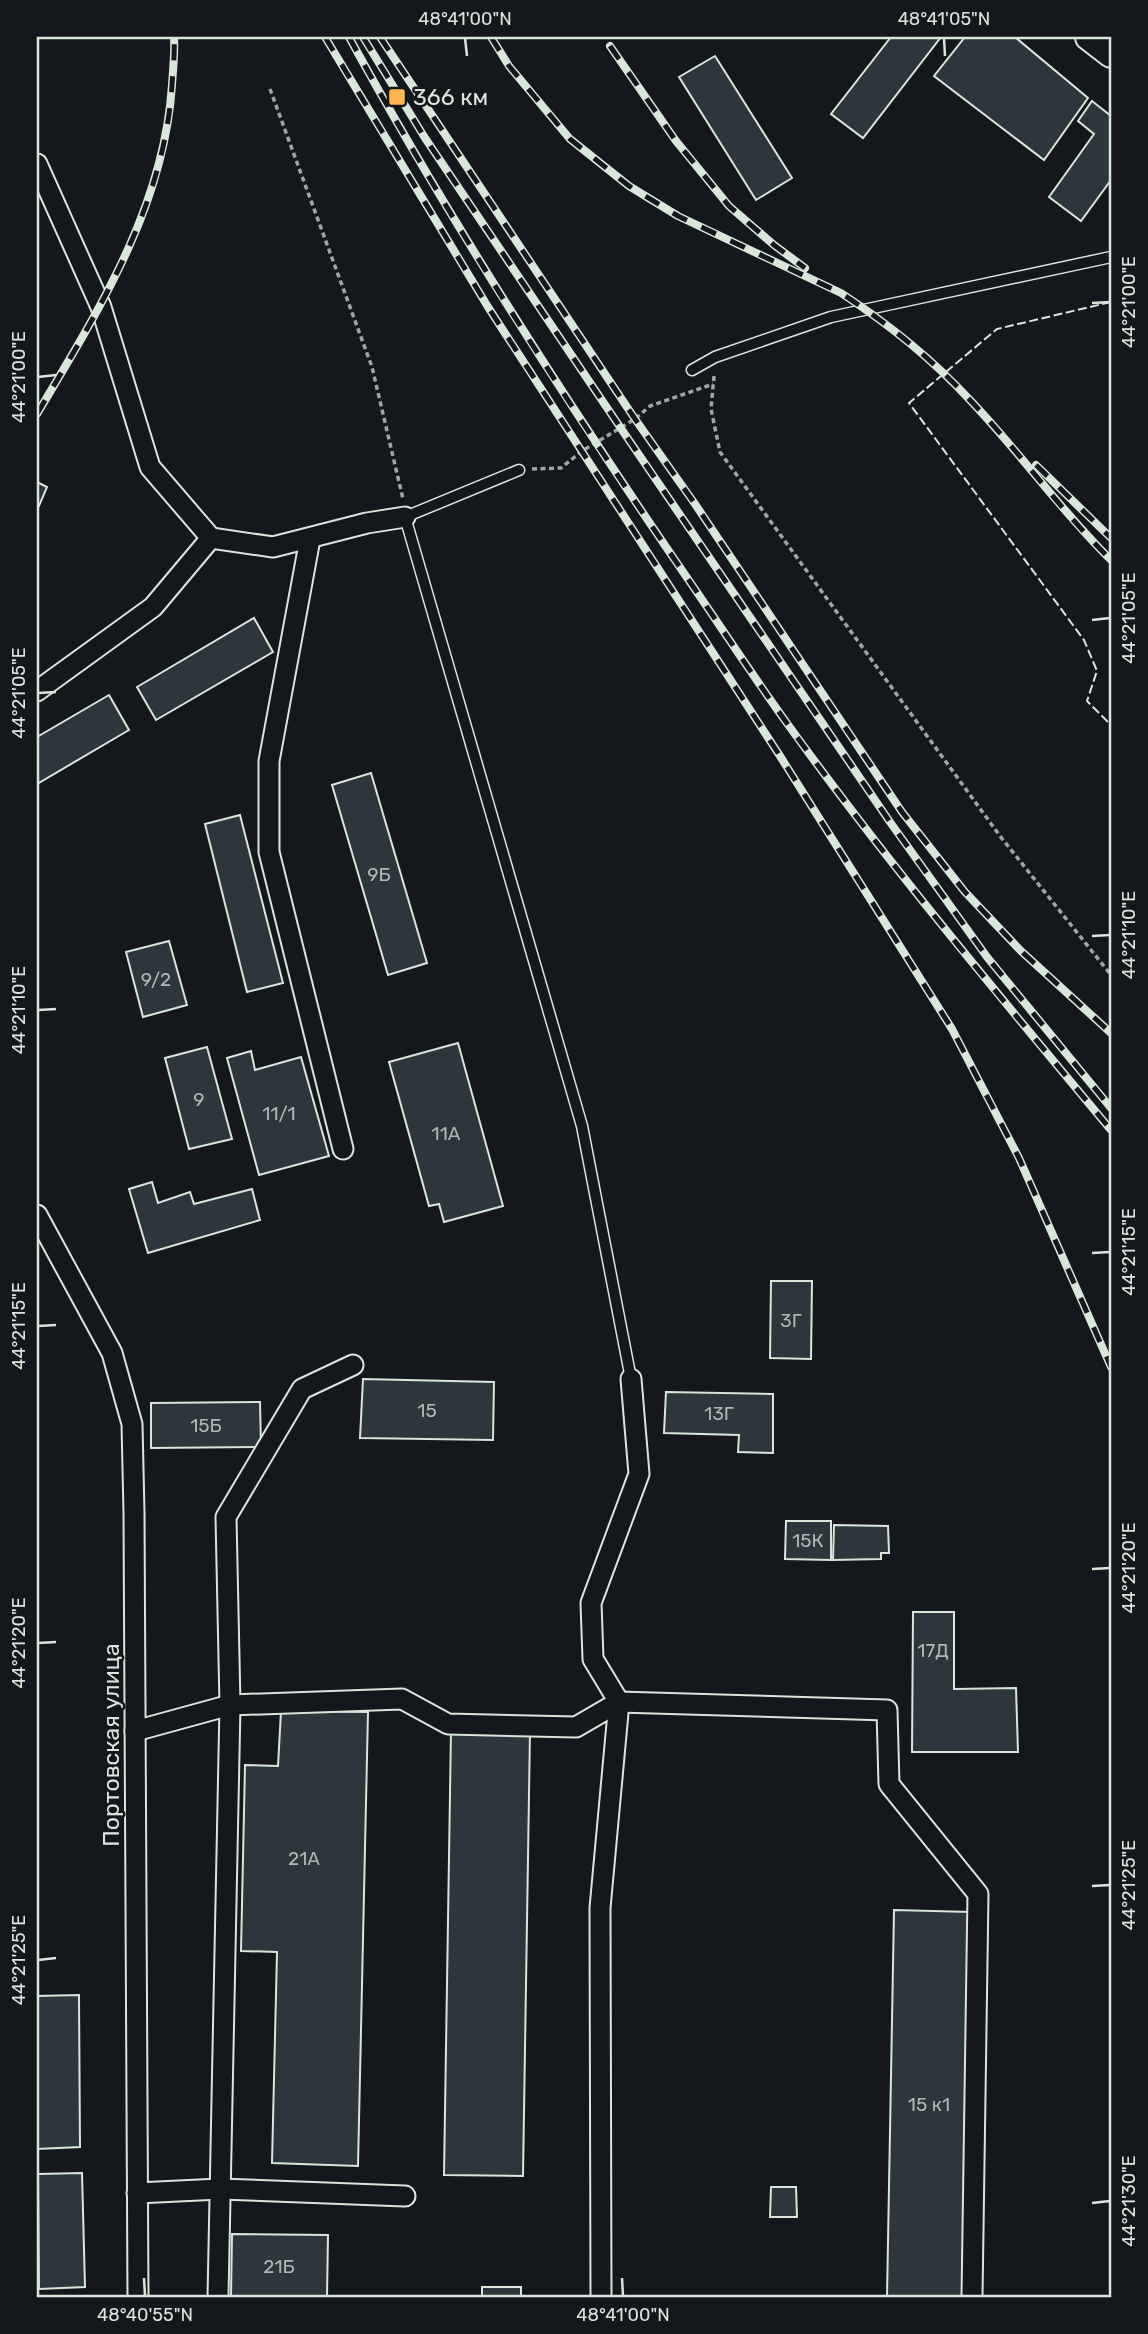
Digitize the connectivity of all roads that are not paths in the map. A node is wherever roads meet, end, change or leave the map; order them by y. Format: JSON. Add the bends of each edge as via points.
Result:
{"nodes":[{"id":1,"x":1089,"y":37,"type":"edge"},
{"id":2,"x":1111,"y":54,"type":"edge"},
{"id":3,"x":37,"y":164,"type":"edge"},
{"id":4,"x":39,"y":186,"type":"edge"},
{"id":5,"x":1111,"y":257,"type":"edge"},
{"id":6,"x":692,"y":370,"type":"dead end"},
{"id":7,"x":519,"y":470,"type":"road end"},
{"id":8,"x":406,"y":517,"type":"junction"},
{"id":9,"x":211,"y":538,"type":"junction"},
{"id":10,"x":310,"y":539,"type":"junction"},
{"id":11,"x":37,"y":691,"type":"edge"},
{"id":12,"x":343,"y":1149,"type":"dead end"},
{"id":13,"x":37,"y":1215,"type":"edge"},
{"id":14,"x":353,"y":1365,"type":"dead end"},
{"id":15,"x":631,"y":1378,"type":"joint"},
{"id":16,"x":619,"y":1702,"type":"junction"},
{"id":17,"x":230,"y":1705,"type":"junction"},
{"id":18,"x":135,"y":1731,"type":"junction"},
{"id":19,"x":220,"y":2189,"type":"junction"},
{"id":20,"x":137,"y":2193,"type":"junction"},
{"id":21,"x":405,"y":2196,"type":"dead end"},
{"id":22,"x":138,"y":2297,"type":"edge"},
{"id":23,"x":218,"y":2297,"type":"edge"},
{"id":24,"x":601,"y":2297,"type":"edge"},
{"id":25,"x":972,"y":2297,"type":"edge"}],
"edges":[{"from":1,"to":2,"type":"main road"},
{"from":3,"to":4,"type":"street"},
{"from":4,"to":9,"type":"street","via":[[101,307],[150,467]]},
{"from":5,"to":6,"type":"lane","via":[[831,317],[715,357]]},
{"from":7,"to":8,"type":"lane"},
{"from":8,"to":10,"type":"street"},
{"from":8,"to":15,"type":"lane","via":[[582,1126]]},
{"from":9,"to":10,"type":"street","via":[[273,547]]},
{"from":9,"to":11,"type":"street","via":[[152,607]]},
{"from":10,"to":12,"type":"street","via":[[269,761],[270,852]]},
{"from":13,"to":18,"type":"street","name":"Портовская улица","via":[[112,1353],[131,1424]]},
{"from":14,"to":17,"type":"street","via":[[302,1389],[226,1517]]},
{"from":15,"to":16,"type":"street","via":[[639,1474],[591,1603],[593,1659]]},
{"from":16,"to":17,"type":"street","via":[[576,1727],[448,1724],[402,1699]]},
{"from":16,"to":24,"type":"street","via":[[600,1908]]},
{"from":16,"to":25,"type":"street","via":[[887,1710],[889,1784],[978,1894]]},
{"from":17,"to":18,"type":"street"},
{"from":17,"to":19,"type":"street"},
{"from":18,"to":20,"type":"street","name":"Портовская улица"},
{"from":19,"to":20,"type":"street"},
{"from":19,"to":21,"type":"street"},
{"from":19,"to":23,"type":"street"},
{"from":20,"to":22,"type":"street","name":"Портовская улица"}]}
